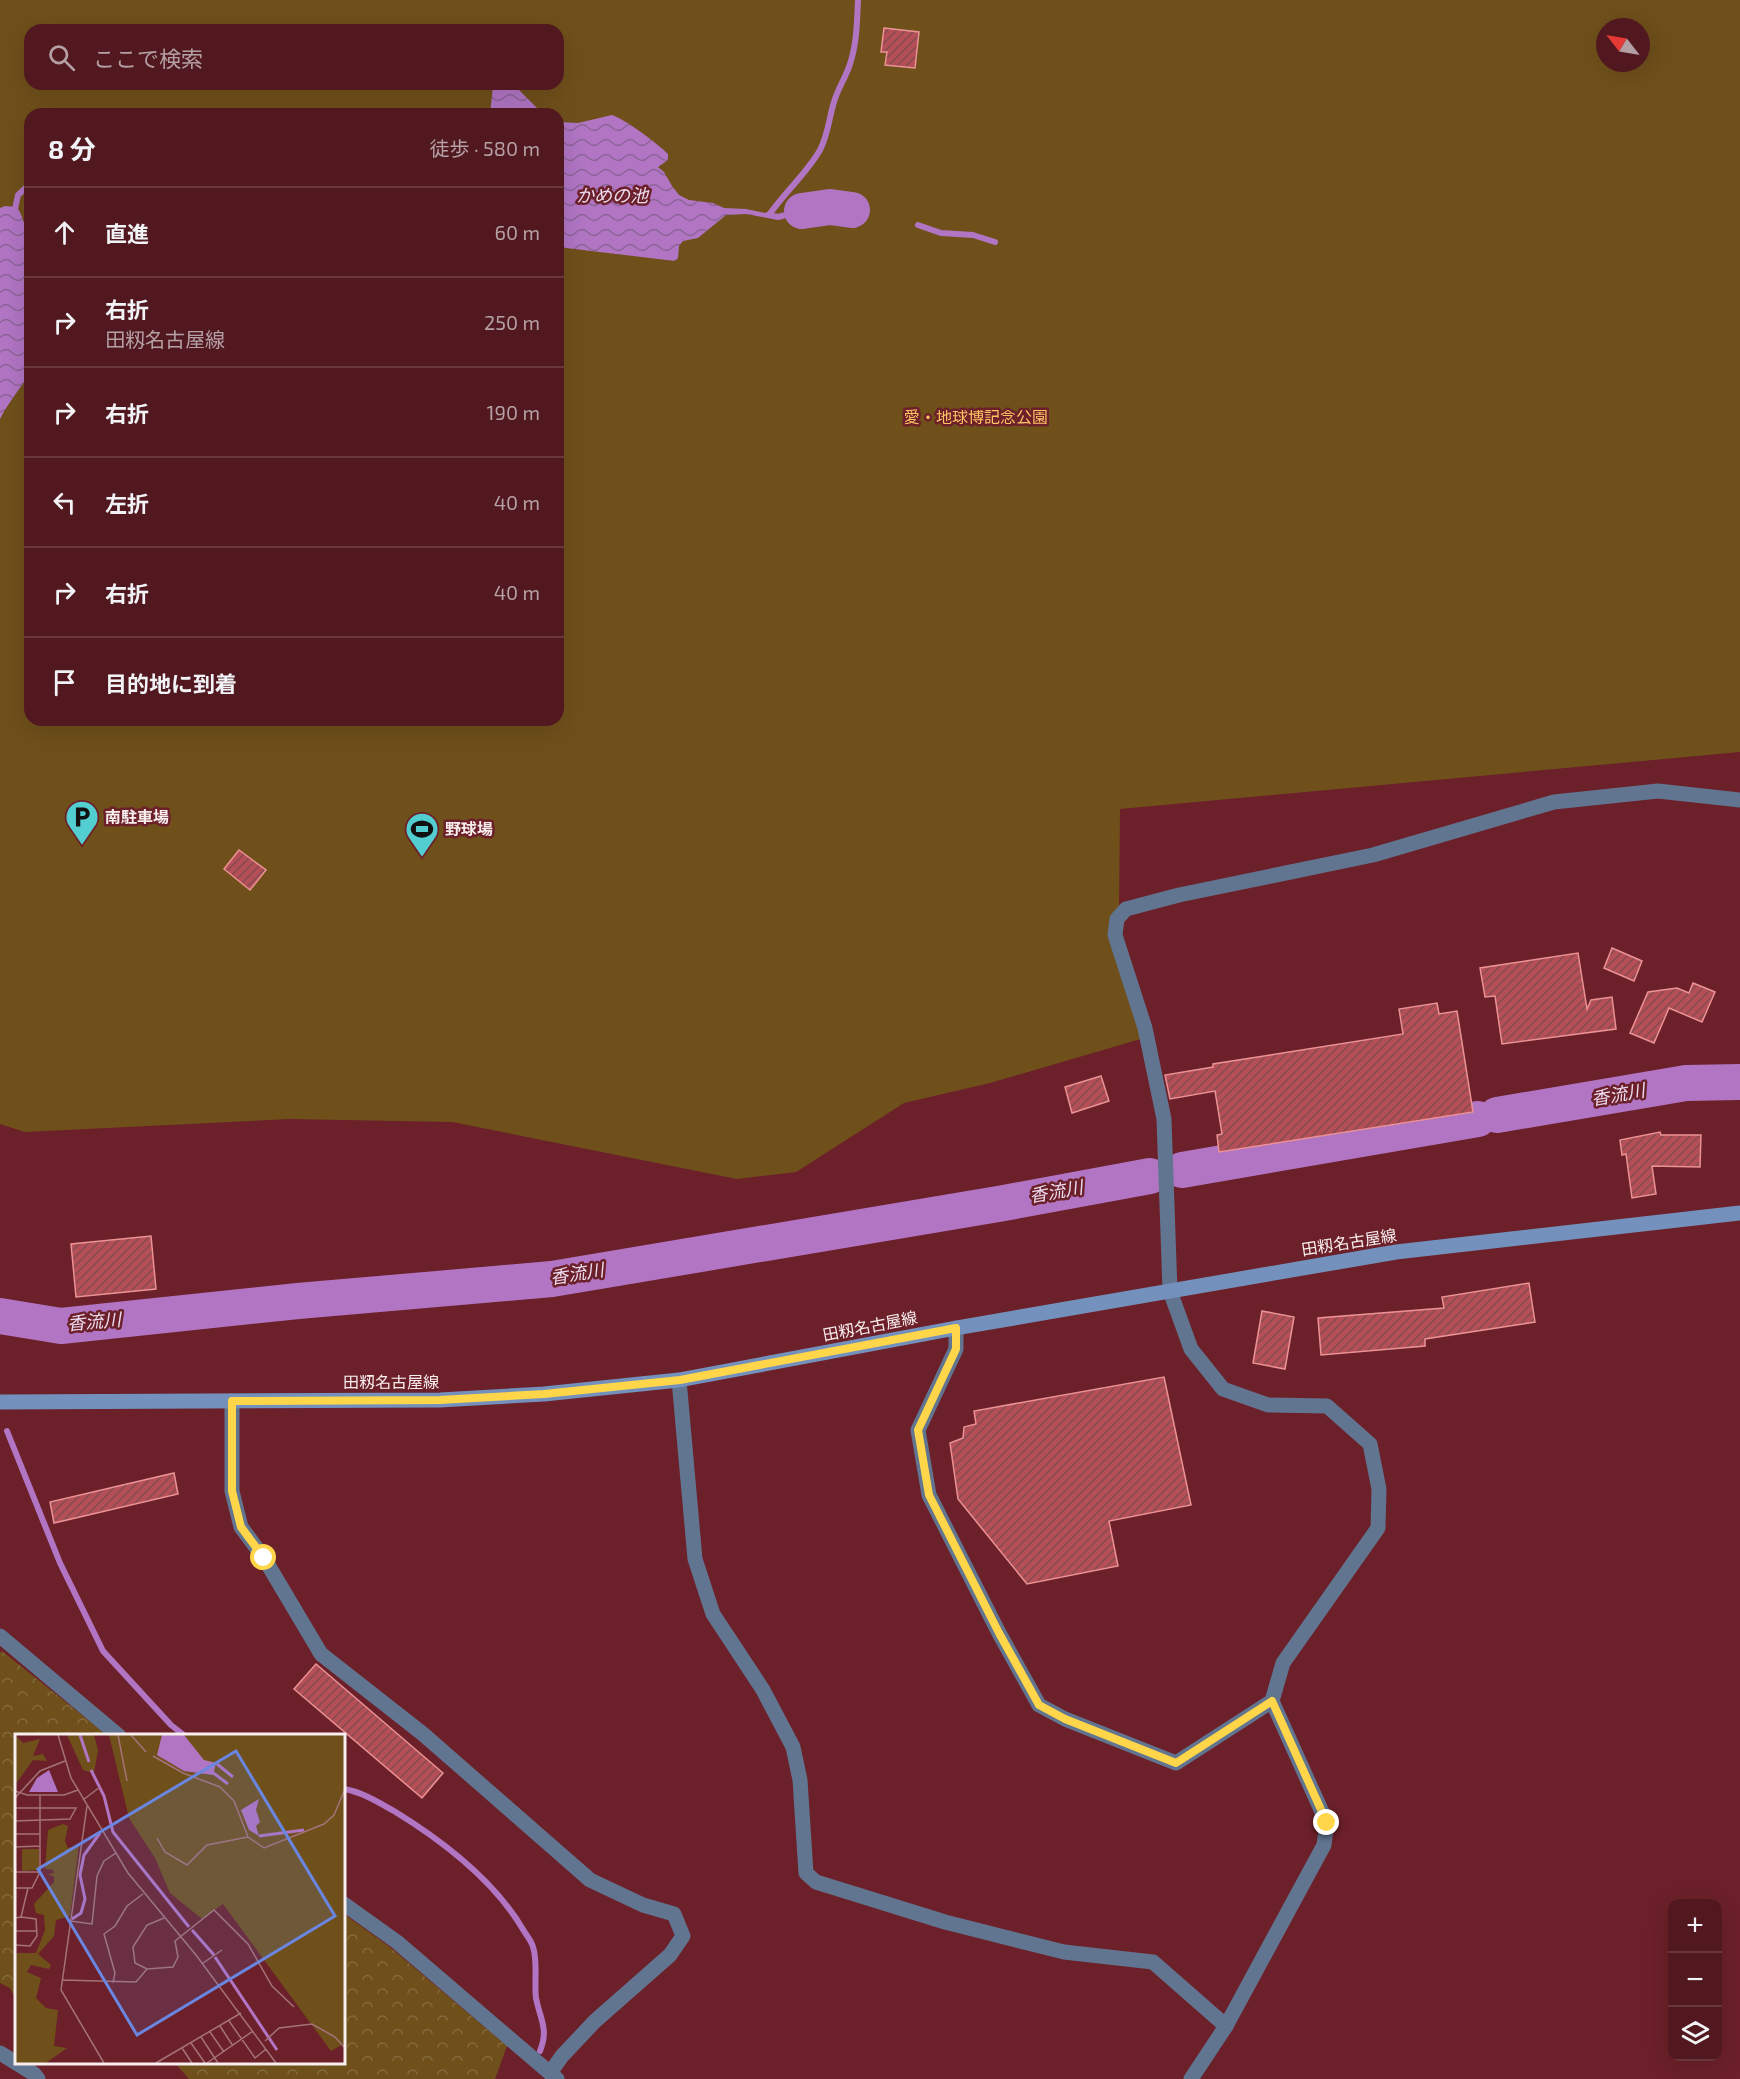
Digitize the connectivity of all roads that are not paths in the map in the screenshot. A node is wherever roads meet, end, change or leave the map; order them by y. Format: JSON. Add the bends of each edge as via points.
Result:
{"nodes":[{"id":1,"x":1740,"y":800,"type":"edge"},
{"id":2,"x":1740,"y":1213,"type":"edge"},
{"id":3,"x":1170,"y":1291,"type":"junction"},
{"id":4,"x":956,"y":1328,"type":"junction"},
{"id":5,"x":680,"y":1380,"type":"junction"},
{"id":6,"x":232,"y":1401,"type":"junction"},
{"id":7,"x":0,"y":1402,"type":"edge"},
{"id":8,"x":0,"y":1636,"type":"edge"},
{"id":9,"x":1272,"y":1701,"type":"junction"},
{"id":10,"x":117,"y":1734,"type":"edge"},
{"id":11,"x":345,"y":1905,"type":"edge"},
{"id":12,"x":1226,"y":2026,"type":"junction"},
{"id":13,"x":0,"y":2053,"type":"edge"},
{"id":14,"x":15,"y":2064,"type":"edge"},
{"id":15,"x":16,"y":2064,"type":"edge"},
{"id":16,"x":553,"y":2076,"type":"edge"},
{"id":17,"x":34,"y":2077,"type":"edge"},
{"id":18,"x":1191,"y":2079,"type":"edge"}],
"edges":[{"from":1,"to":3,"type":"street","via":[[1658,791],[1554,802],[1373,855],[1126,909],[1118,919],[1115,935],[1145,1028],[1164,1119]]},
{"from":2,"to":3,"type":"main road","name":"田籾名古屋線","via":[[1396,1252]]},
{"from":3,"to":4,"type":"main road","name":"田籾名古屋線"},
{"from":3,"to":9,"type":"street","via":[[1191,1349],[1223,1389],[1268,1405],[1327,1406],[1370,1444],[1379,1489],[1378,1527],[1283,1663]]},
{"from":4,"to":5,"type":"main road","name":"田籾名古屋線"},
{"from":4,"to":9,"type":"street","via":[[956,1349],[918,1430],[929,1495],[1039,1705],[1176,1763]]},
{"from":5,"to":6,"type":"main road","name":"田籾名古屋線","via":[[440,1400]]},
{"from":5,"to":12,"type":"street","via":[[695,1559],[714,1614],[763,1690],[793,1747],[800,1780],[806,1873],[816,1882],[945,1922],[1064,1953],[1153,1962]]},
{"from":6,"to":7,"type":"main road","name":"田籾名古屋線"},
{"from":6,"to":16,"type":"street","via":[[232,1491],[241,1527],[321,1654],[423,1734],[590,1880],[643,1905],[674,1914],[683,1936],[670,1955],[595,2021],[562,2056]]},
{"from":8,"to":10,"type":"street"},
{"from":9,"to":12,"type":"street","via":[[1327,1823],[1324,1845]]},
{"from":11,"to":16,"type":"street","via":[[397,1942]]},
{"from":12,"to":18,"type":"street"},
{"from":13,"to":14,"type":"street"},
{"from":15,"to":17,"type":"street"}]}
